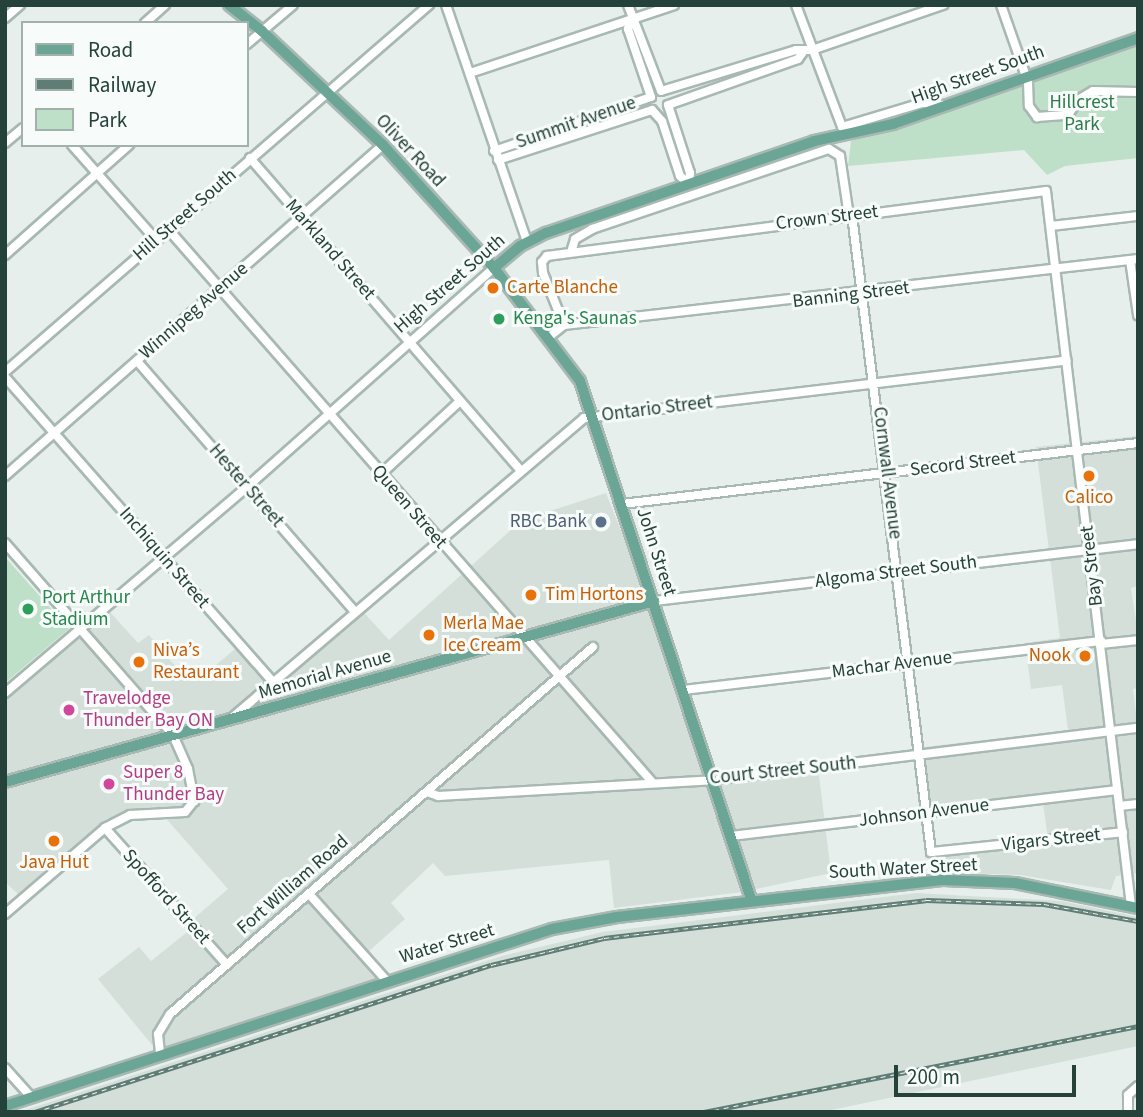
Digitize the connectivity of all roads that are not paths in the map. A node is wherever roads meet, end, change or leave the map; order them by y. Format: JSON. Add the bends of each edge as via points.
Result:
{"nodes":[{"id":1,"x":20,"y":5,"type":"edge"},
{"id":2,"x":165,"y":5,"type":"edge"},
{"id":3,"x":229,"y":5,"type":"edge"},
{"id":4,"x":293,"y":5,"type":"edge"},
{"id":5,"x":429,"y":5,"type":"edge"},
{"id":6,"x":446,"y":5,"type":"edge"},
{"id":7,"x":628,"y":5,"type":"edge"},
{"id":8,"x":674,"y":5,"type":"edge"},
{"id":9,"x":796,"y":5,"type":"edge"},
{"id":10,"x":943,"y":5,"type":"edge"},
{"id":11,"x":1001,"y":5,"type":"edge"},
{"id":12,"x":5,"y":18,"type":"edge"},
{"id":13,"x":633,"y":19,"type":"junction"},
{"id":14,"x":147,"y":21,"type":"edge"},
{"id":15,"x":262,"y":30,"type":"junction"},
{"id":16,"x":1138,"y":38,"type":"edge"},
{"id":17,"x":248,"y":43,"type":"edge"},
{"id":18,"x":807,"y":51,"type":"junction"},
{"id":19,"x":760,"y":68,"type":"junction"},
{"id":20,"x":470,"y":73,"type":"junction"},
{"id":21,"x":1026,"y":76,"type":"junction"},
{"id":22,"x":327,"y":91,"type":"junction"},
{"id":23,"x":1138,"y":92,"type":"edge"},
{"id":24,"x":651,"y":93,"type":"junction"},
{"id":25,"x":668,"y":105,"type":"junction"},
{"id":26,"x":944,"y":105,"type":"junction"},
{"id":27,"x":21,"y":130,"type":"edge"},
{"id":28,"x":5,"y":143,"type":"edge"},
{"id":29,"x":383,"y":145,"type":"junction"},
{"id":30,"x":74,"y":147,"type":"edge"},
{"id":31,"x":128,"y":147,"type":"edge"},
{"id":32,"x":496,"y":156,"type":"junction"},
{"id":33,"x":250,"y":158,"type":"junction"},
{"id":34,"x":97,"y":173,"type":"junction"},
{"id":35,"x":688,"y":184,"type":"junction"},
{"id":36,"x":850,"y":216,"type":"junction"},
{"id":37,"x":1138,"y":216,"type":"edge"},
{"id":38,"x":301,"y":217,"type":"junction"},
{"id":39,"x":1051,"y":226,"type":"junction"},
{"id":40,"x":168,"y":229,"type":"junction"},
{"id":41,"x":156,"y":240,"type":"junction"},
{"id":42,"x":527,"y":242,"type":"junction"},
{"id":43,"x":572,"y":249,"type":"junction"},
{"id":44,"x":5,"y":255,"type":"edge"},
{"id":45,"x":1134,"y":260,"type":"edge"},
{"id":46,"x":494,"y":268,"type":"junction"},
{"id":47,"x":1055,"y":268,"type":"junction"},
{"id":48,"x":219,"y":289,"type":"junction"},
{"id":49,"x":861,"y":294,"type":"junction"},
{"id":50,"x":1138,"y":315,"type":"edge"},
{"id":51,"x":564,"y":325,"type":"junction"},
{"id":52,"x":549,"y":337,"type":"junction"},
{"id":53,"x":409,"y":343,"type":"junction"},
{"id":54,"x":1067,"y":360,"type":"junction"},
{"id":55,"x":137,"y":361,"type":"junction"},
{"id":56,"x":5,"y":374,"type":"edge"},
{"id":57,"x":876,"y":383,"type":"junction"},
{"id":58,"x":457,"y":404,"type":"junction"},
{"id":59,"x":330,"y":415,"type":"junction"},
{"id":60,"x":594,"y":417,"type":"junction"},
{"id":61,"x":55,"y":433,"type":"junction"},
{"id":62,"x":1138,"y":443,"type":"edge"},
{"id":63,"x":1077,"y":450,"type":"junction"},
{"id":64,"x":519,"y":469,"type":"junction"},
{"id":65,"x":887,"y":473,"type":"junction"},
{"id":66,"x":381,"y":474,"type":"junction"},
{"id":67,"x":5,"y":476,"type":"edge"},
{"id":68,"x":247,"y":487,"type":"junction"},
{"id":69,"x":622,"y":504,"type":"junction"},
{"id":70,"x":439,"y":541,"type":"junction"},
{"id":71,"x":5,"y":543,"type":"edge"},
{"id":72,"x":1138,"y":544,"type":"edge"},
{"id":73,"x":1090,"y":550,"type":"junction"},
{"id":74,"x":165,"y":558,"type":"junction"},
{"id":75,"x":900,"y":572,"type":"junction"},
{"id":76,"x":654,"y":601,"type":"junction"},
{"id":77,"x":355,"y":612,"type":"junction"},
{"id":78,"x":81,"y":630,"type":"junction"},
{"id":79,"x":523,"y":637,"type":"junction"},
{"id":80,"x":1138,"y":640,"type":"edge"},
{"id":81,"x":1101,"y":643,"type":"junction"},
{"id":82,"x":593,"y":647,"type":"dead end"},
{"id":83,"x":910,"y":662,"type":"junction"},
{"id":84,"x":556,"y":676,"type":"junction"},
{"id":85,"x":274,"y":683,"type":"junction"},
{"id":86,"x":683,"y":690,"type":"junction"},
{"id":87,"x":5,"y":693,"type":"edge"},
{"id":88,"x":230,"y":720,"type":"junction"},
{"id":89,"x":1138,"y":728,"type":"edge"},
{"id":90,"x":1111,"y":731,"type":"junction"},
{"id":91,"x":173,"y":735,"type":"junction"},
{"id":92,"x":921,"y":756,"type":"junction"},
{"id":93,"x":713,"y":780,"type":"junction"},
{"id":94,"x":5,"y":782,"type":"edge"},
{"id":95,"x":653,"y":783,"type":"junction"},
{"id":96,"x":1117,"y":790,"type":"junction"},
{"id":97,"x":427,"y":792,"type":"junction"},
{"id":98,"x":1138,"y":804,"type":"edge"},
{"id":99,"x":1119,"y":806,"type":"junction"},
{"id":100,"x":926,"y":813,"type":"junction"},
{"id":101,"x":105,"y":828,"type":"junction"},
{"id":102,"x":1123,"y":832,"type":"junction"},
{"id":103,"x":731,"y":836,"type":"junction"},
{"id":104,"x":937,"y":853,"type":"joint"},
{"id":105,"x":1133,"y":879,"type":"edge"},
{"id":106,"x":309,"y":894,"type":"junction"},
{"id":107,"x":751,"y":900,"type":"junction"},
{"id":108,"x":1134,"y":907,"type":"edge"},
{"id":109,"x":5,"y":914,"type":"edge"},
{"id":110,"x":227,"y":965,"type":"junction"},
{"id":111,"x":387,"y":981,"type":"junction"},
{"id":112,"x":160,"y":1053,"type":"junction"},
{"id":113,"x":5,"y":1068,"type":"edge"},
{"id":114,"x":1138,"y":1086,"type":"edge"},
{"id":115,"x":31,"y":1097,"type":"junction"},
{"id":116,"x":5,"y":1105,"type":"edge"},
{"id":117,"x":1128,"y":1112,"type":"edge"}],
"edges":[{"from":1,"to":12,"type":"street"},
{"from":2,"to":14,"type":"street"},
{"from":3,"to":15,"type":"main road","name":"Oliver Road"},
{"from":4,"to":15,"type":"street"},
{"from":5,"to":22,"type":"street","name":"Hill Street South"},
{"from":6,"to":20,"type":"street"},
{"from":7,"to":13,"type":"street"},
{"from":8,"to":13,"type":"street"},
{"from":9,"to":18,"type":"street"},
{"from":10,"to":18,"type":"street","name":"Summit Avenue"},
{"from":11,"to":21,"type":"street"},
{"from":13,"to":19,"type":"street","name":"Summit Avenue","via":[[661,91]]},
{"from":13,"to":20,"type":"street"},
{"from":13,"to":24,"type":"street","via":[[628,29]]},
{"from":15,"to":17,"type":"street"},
{"from":15,"to":22,"type":"main road","name":"Oliver Road"},
{"from":16,"to":21,"type":"main road","name":"High Street South"},
{"from":18,"to":19,"type":"street","name":"Summit Avenue","via":[[798,59]]},
{"from":18,"to":26,"type":"street","via":[[845,128],[922,103]]},
{"from":19,"to":25,"type":"street","name":"Summit Avenue"},
{"from":20,"to":32,"type":"street"},
{"from":21,"to":23,"type":"street","via":[[1029,106],[1037,117],[1068,115],[1078,100],[1093,91]]},
{"from":21,"to":26,"type":"main road","name":"High Street South"},
{"from":22,"to":29,"type":"main road","name":"Oliver Road"},
{"from":22,"to":33,"type":"street","name":"Hill Street South"},
{"from":24,"to":25,"type":"street"},
{"from":24,"to":32,"type":"street","name":"Summit Avenue"},
{"from":25,"to":35,"type":"street","via":[[690,173]]},
{"from":26,"to":35,"type":"main road","name":"High Street South","via":[[892,124],[814,141]]},
{"from":27,"to":28,"type":"street"},
{"from":29,"to":38,"type":"street","name":"Winnipeg Avenue"},
{"from":29,"to":46,"type":"main road","name":"Oliver Road"},
{"from":30,"to":34,"type":"street"},
{"from":31,"to":34,"type":"street"},
{"from":32,"to":35,"type":"street","name":"Summit Avenue","via":[[652,110],[662,121],[680,176]]},
{"from":32,"to":42,"type":"street"},
{"from":33,"to":38,"type":"street","name":"Markland Street"},
{"from":33,"to":40,"type":"street","name":"Hill Street South"},
{"from":34,"to":41,"type":"street"},
{"from":34,"to":44,"type":"street"},
{"from":35,"to":42,"type":"main road","name":"High Street South"},
{"from":36,"to":39,"type":"street","name":"Crown Street","via":[[1046,191]]},
{"from":36,"to":43,"type":"street","name":"Crown Street"},
{"from":36,"to":43,"type":"street","name":"Cornwall Avenue","via":[[840,156],[830,149],[592,229],[575,239]]},
{"from":36,"to":49,"type":"street","name":"Cornwall Avenue"},
{"from":37,"to":39,"type":"street"},
{"from":38,"to":48,"type":"street","name":"Winnipeg Avenue"},
{"from":38,"to":53,"type":"street","name":"Markland Street"},
{"from":39,"to":47,"type":"street","name":"Bay Street"},
{"from":40,"to":41,"type":"street","name":"Hill Street South"},
{"from":40,"to":48,"type":"street","name":"Queen Street"},
{"from":41,"to":56,"type":"street","name":"Hill Street South"},
{"from":42,"to":46,"type":"main road","name":"High Street South"},
{"from":43,"to":51,"type":"street","via":[[547,256],[542,262]]},
{"from":45,"to":47,"type":"street","name":"Banning Street"},
{"from":45,"to":50,"type":"street"},
{"from":46,"to":52,"type":"main road","name":"Oliver Road"},
{"from":46,"to":53,"type":"street","name":"High Street South"},
{"from":47,"to":49,"type":"street","name":"Banning Street"},
{"from":47,"to":54,"type":"street","name":"Bay Street"},
{"from":48,"to":55,"type":"street","name":"Winnipeg Avenue"},
{"from":48,"to":59,"type":"street","name":"Queen Street"},
{"from":49,"to":51,"type":"street","name":"Banning Street"},
{"from":49,"to":57,"type":"street","name":"Cornwall Avenue"},
{"from":51,"to":52,"type":"street"},
{"from":52,"to":60,"type":"main road","name":"John Street","via":[[580,381]]},
{"from":53,"to":58,"type":"street","name":"Markland Street"},
{"from":53,"to":59,"type":"street","name":"High Street South"},
{"from":54,"to":57,"type":"street","name":"Ontario Street"},
{"from":54,"to":63,"type":"street","name":"Bay Street"},
{"from":55,"to":61,"type":"street","name":"Winnipeg Avenue"},
{"from":55,"to":68,"type":"street","name":"Hester Street"},
{"from":56,"to":61,"type":"street","name":"Inchiquin Street"},
{"from":57,"to":60,"type":"street","name":"Ontario Street"},
{"from":57,"to":65,"type":"street","name":"Cornwall Avenue"},
{"from":58,"to":64,"type":"street","name":"Markland Street"},
{"from":58,"to":66,"type":"street"},
{"from":59,"to":66,"type":"street","name":"Queen Street"},
{"from":59,"to":68,"type":"street","name":"High Street South"},
{"from":60,"to":64,"type":"street","name":"Ontario Street","via":[[584,418]]},
{"from":60,"to":69,"type":"main road","name":"John Street"},
{"from":61,"to":67,"type":"street","name":"Winnipeg Avenue"},
{"from":61,"to":74,"type":"street","name":"Inchiquin Street"},
{"from":62,"to":63,"type":"street","name":"Secord Street"},
{"from":63,"to":65,"type":"street","name":"Secord Street"},
{"from":63,"to":73,"type":"street","name":"Bay Street"},
{"from":64,"to":70,"type":"street","name":"Ontario Street"},
{"from":65,"to":69,"type":"street","name":"Secord Street"},
{"from":65,"to":75,"type":"street","name":"Cornwall Avenue"},
{"from":66,"to":70,"type":"street","name":"Queen Street"},
{"from":68,"to":74,"type":"street","name":"High Street South"},
{"from":68,"to":77,"type":"street","name":"Hester Street"},
{"from":69,"to":76,"type":"main road","name":"John Street"},
{"from":70,"to":77,"type":"street","name":"Ontario Street"},
{"from":70,"to":79,"type":"street","name":"Queen Street"},
{"from":71,"to":78,"type":"street"},
{"from":72,"to":73,"type":"street","name":"Algoma Street South"},
{"from":73,"to":75,"type":"street","name":"Algoma Street South"},
{"from":73,"to":81,"type":"street","name":"Bay Street"},
{"from":74,"to":78,"type":"street","name":"High Street South"},
{"from":74,"to":85,"type":"street","name":"Inchiquin Street"},
{"from":75,"to":76,"type":"street","name":"Algoma Street South"},
{"from":75,"to":83,"type":"street","name":"Cornwall Avenue"},
{"from":76,"to":79,"type":"main road","name":"Memorial Avenue"},
{"from":76,"to":86,"type":"main road","name":"John Street"},
{"from":77,"to":85,"type":"street","name":"Ontario Street"},
{"from":78,"to":87,"type":"street","name":"High Street South"},
{"from":78,"to":91,"type":"street"},
{"from":79,"to":84,"type":"street","name":"Queen Street"},
{"from":79,"to":88,"type":"main road","name":"Memorial Avenue"},
{"from":80,"to":81,"type":"street","name":"Machar Avenue"},
{"from":81,"to":83,"type":"street","name":"Machar Avenue"},
{"from":81,"to":90,"type":"street","name":"Bay Street"},
{"from":82,"to":84,"type":"street","name":"Fort William Road"},
{"from":83,"to":86,"type":"street","name":"Machar Avenue"},
{"from":83,"to":92,"type":"street","name":"Cornwall Avenue"},
{"from":84,"to":95,"type":"street","name":"Queen Street"},
{"from":84,"to":97,"type":"street","name":"Fort William Road"},
{"from":85,"to":88,"type":"street","name":"Ontario Street"},
{"from":86,"to":93,"type":"main road","name":"John Street"},
{"from":88,"to":91,"type":"main road","name":"Memorial Avenue"},
{"from":89,"to":90,"type":"street","name":"Court Street South"},
{"from":90,"to":92,"type":"street","name":"Court Street South"},
{"from":90,"to":96,"type":"street","name":"Bay Street"},
{"from":91,"to":94,"type":"main road","name":"Memorial Avenue"},
{"from":91,"to":101,"type":"street","via":[[188,769],[194,801],[190,809],[130,816]]},
{"from":92,"to":93,"type":"street","name":"Court Street South"},
{"from":92,"to":100,"type":"street","name":"Cornwall Avenue"},
{"from":93,"to":95,"type":"street","name":"Court Street South"},
{"from":93,"to":103,"type":"main road","name":"John Street"},
{"from":95,"to":97,"type":"street","name":"Court Street South","via":[[438,796]]},
{"from":96,"to":99,"type":"street","name":"Bay Street"},
{"from":96,"to":100,"type":"street","name":"Johnson Avenue"},
{"from":97,"to":106,"type":"street","name":"Fort William Road"},
{"from":98,"to":99,"type":"street"},
{"from":99,"to":102,"type":"street","name":"Bay Street"},
{"from":100,"to":103,"type":"street","name":"Johnson Avenue"},
{"from":100,"to":104,"type":"street","name":"Cornwall Avenue","via":[[931,852]]},
{"from":101,"to":109,"type":"street"},
{"from":101,"to":110,"type":"street","name":"Spofford Street"},
{"from":102,"to":104,"type":"street","name":"Vigars Street"},
{"from":102,"to":105,"type":"street","name":"Bay Street"},
{"from":103,"to":107,"type":"main road","name":"John Street"},
{"from":105,"to":108,"type":"street","name":"Bay Street"},
{"from":106,"to":110,"type":"street","name":"Fort William Road"},
{"from":106,"to":111,"type":"street"},
{"from":107,"to":108,"type":"main road","name":"South Water Street","via":[[969,880],[1044,888]]},
{"from":107,"to":111,"type":"main road","name":"Water Street","via":[[551,929]]},
{"from":110,"to":112,"type":"street","name":"Fort William Road","via":[[163,1022],[158,1034]]},
{"from":111,"to":112,"type":"main road","name":"Water Street"},
{"from":112,"to":115,"type":"main road"},
{"from":113,"to":115,"type":"street"},
{"from":114,"to":117,"type":"street","via":[[1128,1095]]},
{"from":115,"to":116,"type":"main road"}]}
